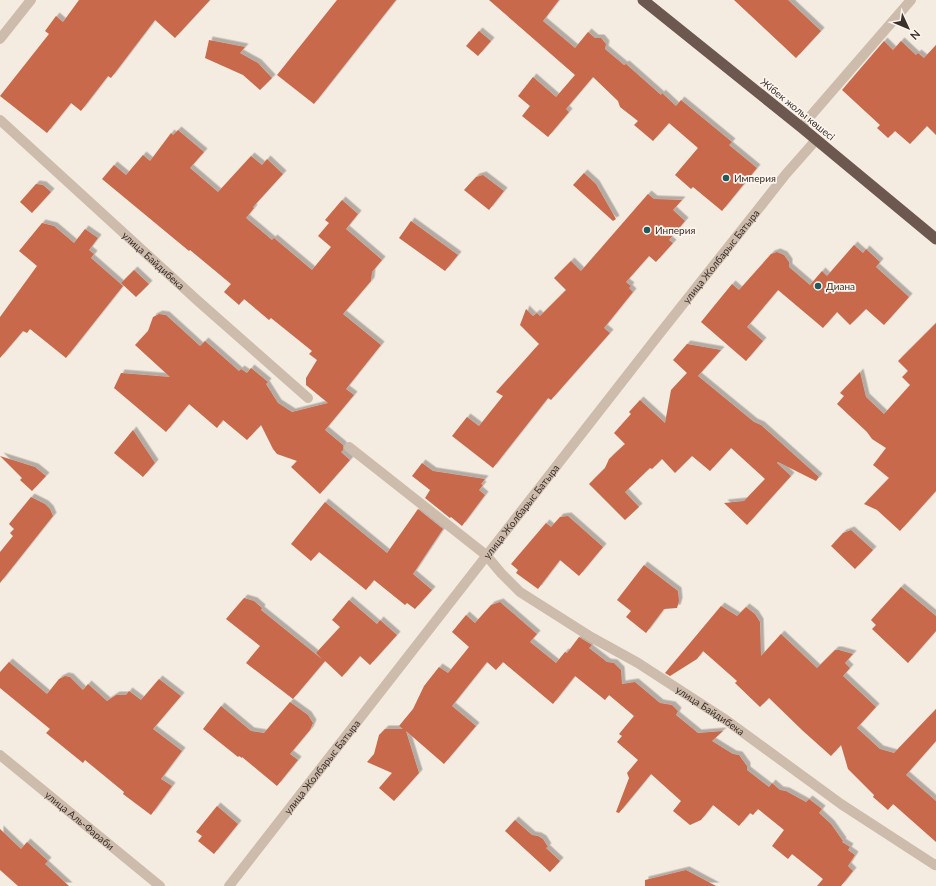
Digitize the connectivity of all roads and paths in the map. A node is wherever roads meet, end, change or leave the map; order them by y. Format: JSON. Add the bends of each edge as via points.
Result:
{"nodes":[{"id":1,"x":31,"y":0,"type":"edge"},
{"id":2,"x":643,"y":0,"type":"edge"},
{"id":3,"x":911,"y":0,"type":"edge"},
{"id":4,"x":0,"y":39,"type":"edge"},
{"id":5,"x":0,"y":120,"type":"edge"},
{"id":6,"x":801,"y":127,"type":"junction"},
{"id":7,"x":816,"y":140,"type":"junction"},
{"id":8,"x":936,"y":238,"type":"edge"},
{"id":9,"x":308,"y":398,"type":"dead end"},
{"id":10,"x":349,"y":447,"type":"dead end"},
{"id":11,"x":486,"y":555,"type":"junction"},
{"id":12,"x":0,"y":755,"type":"edge"},
{"id":13,"x":936,"y":864,"type":"edge"},
{"id":14,"x":160,"y":886,"type":"edge"},
{"id":15,"x":229,"y":886,"type":"edge"}],
"edges":[{"from":1,"to":4,"type":"street"},
{"from":2,"to":6,"type":"highway","name":"Жібек жолы көшесі"},
{"from":3,"to":6,"type":"street"},
{"from":5,"to":9,"type":"street","name":"улица Байдибека"},
{"from":6,"to":7,"type":"highway","name":"Жібек жолы көшесі"},
{"from":7,"to":8,"type":"highway","name":"Жібек жолы көшесі"},
{"from":7,"to":11,"type":"street","name":"улица Жолбарыс Батыра","via":[[786,174]]},
{"from":10,"to":11,"type":"street","name":"улица Байдибека"},
{"from":11,"to":13,"type":"street","name":"улица Байдибека","via":[[520,592],[726,720],[841,804]]},
{"from":11,"to":15,"type":"street","name":"улица Жолбарыс Батыра"},
{"from":12,"to":14,"type":"street","name":"улица Аль-Фараби"}]}
